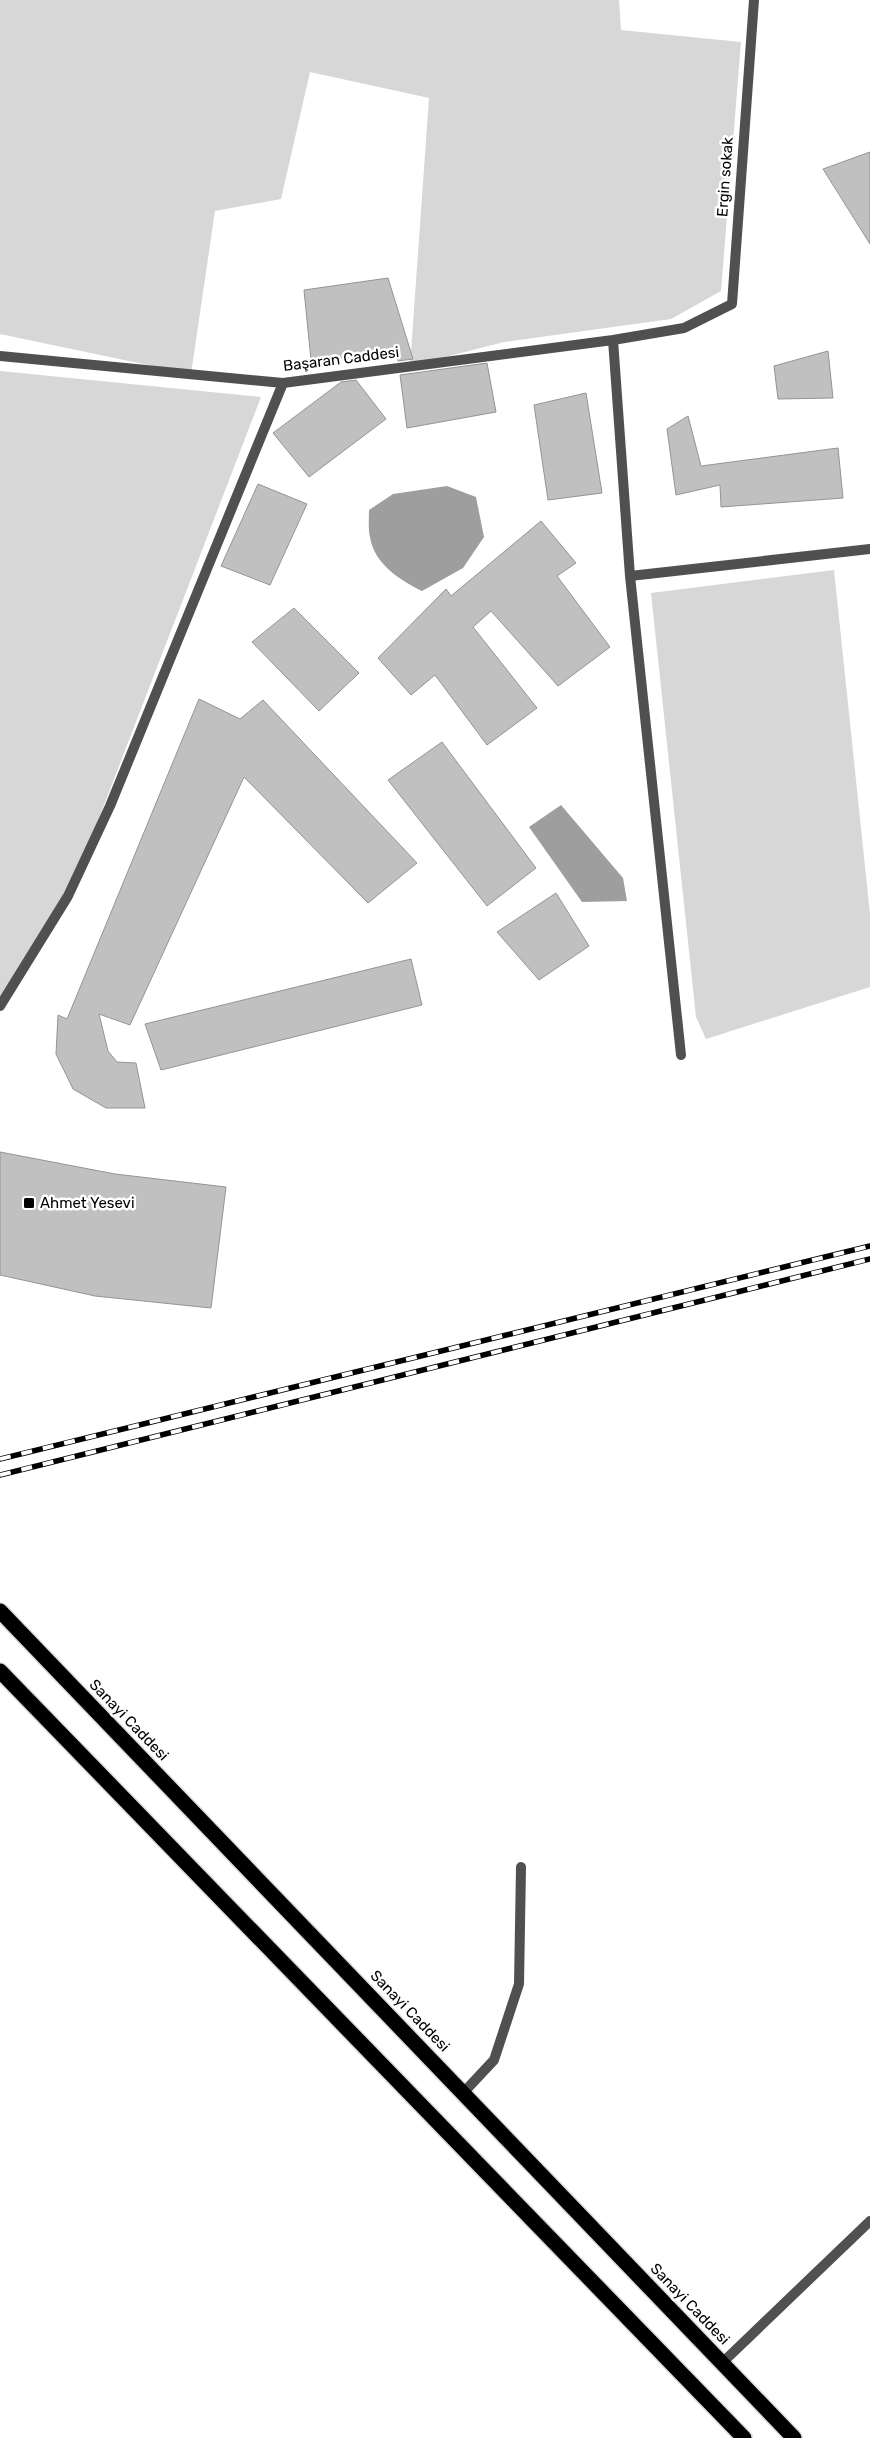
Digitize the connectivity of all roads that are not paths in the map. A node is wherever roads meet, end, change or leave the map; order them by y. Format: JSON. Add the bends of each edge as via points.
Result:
{"nodes":[{"id":1,"x":754,"y":0,"type":"edge"},
{"id":2,"x":684,"y":328,"type":"joint"},
{"id":3,"x":613,"y":340,"type":"junction"},
{"id":4,"x":0,"y":356,"type":"edge"},
{"id":5,"x":283,"y":383,"type":"junction"},
{"id":6,"x":870,"y":549,"type":"edge"},
{"id":7,"x":630,"y":576,"type":"junction"},
{"id":8,"x":0,"y":1006,"type":"edge"},
{"id":9,"x":681,"y":1055,"type":"dead end"},
{"id":10,"x":0,"y":1611,"type":"edge"},
{"id":11,"x":0,"y":1670,"type":"edge"},
{"id":12,"x":521,"y":1867,"type":"dead end"},
{"id":13,"x":464,"y":2092,"type":"junction"},
{"id":14,"x":870,"y":2222,"type":"edge"},
{"id":15,"x":722,"y":2362,"type":"junction"},
{"id":16,"x":744,"y":2438,"type":"edge"},
{"id":17,"x":794,"y":2438,"type":"edge"}],
"edges":[{"from":1,"to":2,"type":"street","name":"Ergin sokak","via":[[732,304]]},
{"from":2,"to":3,"type":"street","name":"Başaran Caddesi"},
{"from":3,"to":5,"type":"street","name":"Başaran Caddesi"},
{"from":3,"to":7,"type":"street"},
{"from":4,"to":5,"type":"street","name":"Başaran Caddesi"},
{"from":5,"to":8,"type":"street","via":[[110,806],[68,896]]},
{"from":6,"to":7,"type":"street"},
{"from":7,"to":9,"type":"street"},
{"from":10,"to":13,"type":"highway","name":"Sanayi Caddesi"},
{"from":11,"to":16,"type":"highway"},
{"from":12,"to":13,"type":"street","via":[[519,1984],[494,2060]]},
{"from":13,"to":15,"type":"highway","name":"Sanayi Caddesi"},
{"from":14,"to":15,"type":"street"},
{"from":15,"to":17,"type":"highway","name":"Sanayi Caddesi"}]}
